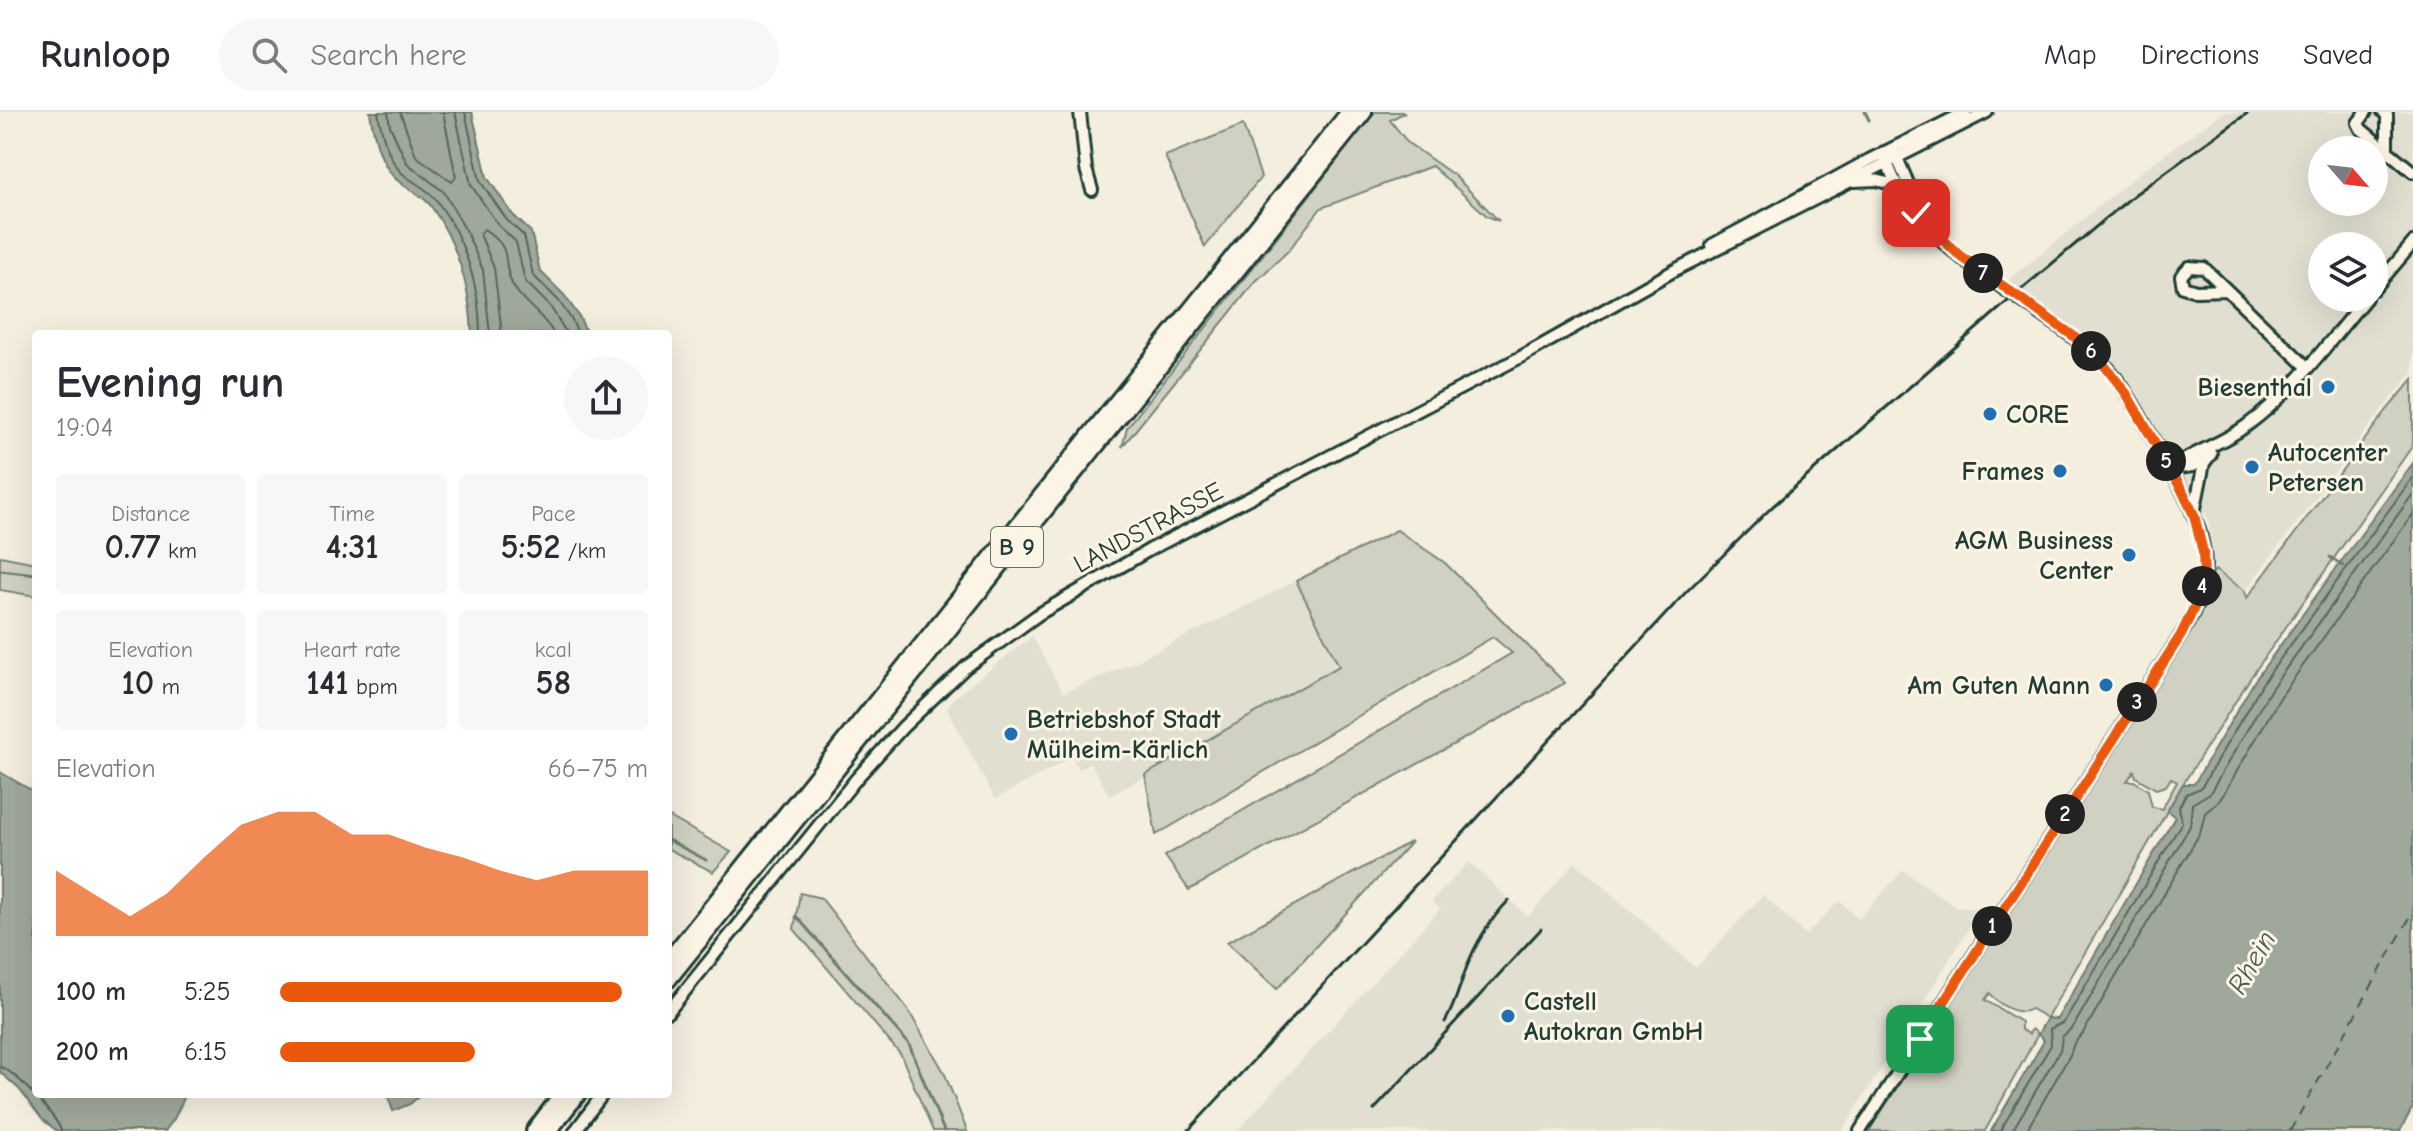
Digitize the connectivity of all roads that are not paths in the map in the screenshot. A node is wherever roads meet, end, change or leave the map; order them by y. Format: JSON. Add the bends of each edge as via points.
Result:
{"nodes":[{"id":1,"x":1080,"y":112,"type":"edge"},
{"id":2,"x":1349,"y":112,"type":"edge"},
{"id":3,"x":1364,"y":112,"type":"edge"},
{"id":4,"x":1966,"y":112,"type":"edge"},
{"id":5,"x":1987,"y":112,"type":"edge"},
{"id":6,"x":2366,"y":112,"type":"edge"},
{"id":7,"x":2383,"y":112,"type":"edge"},
{"id":8,"x":2370,"y":136,"type":"edge"},
{"id":9,"x":2387,"y":136,"type":"edge"},
{"id":10,"x":2388,"y":150,"type":"edge"},
{"id":11,"x":1890,"y":155,"type":"junction"},
{"id":12,"x":2413,"y":172,"type":"edge"},
{"id":13,"x":1848,"y":182,"type":"junction"},
{"id":14,"x":1895,"y":185,"type":"junction"},
{"id":15,"x":1092,"y":190,"type":"dead end"},
{"id":16,"x":1925,"y":221,"type":"junction"},
{"id":17,"x":2413,"y":243,"type":"edge"},
{"id":18,"x":1677,"y":269,"type":"junction"},
{"id":19,"x":2388,"y":272,"type":"edge"},
{"id":20,"x":2226,"y":290,"type":"dead end"},
{"id":21,"x":2354,"y":312,"type":"edge"},
{"id":22,"x":2307,"y":367,"type":"junction"},
{"id":23,"x":2219,"y":444,"type":"junction"},
{"id":24,"x":2211,"y":454,"type":"junction"},
{"id":25,"x":2170,"y":469,"type":"junction"},
{"id":26,"x":2194,"y":515,"type":"junction"},
{"id":27,"x":672,"y":956,"type":"edge"},
{"id":28,"x":672,"y":975,"type":"edge"},
{"id":29,"x":672,"y":1007,"type":"edge"},
{"id":30,"x":559,"y":1098,"type":"edge"},
{"id":31,"x":575,"y":1098,"type":"edge"},
{"id":32,"x":600,"y":1098,"type":"edge"},
{"id":33,"x":534,"y":1131,"type":"edge"},
{"id":34,"x":549,"y":1131,"type":"edge"},
{"id":35,"x":575,"y":1131,"type":"edge"},
{"id":36,"x":1860,"y":1131,"type":"edge"}],
"edges":[{"from":1,"to":15,"type":"street"},
{"from":2,"to":27,"type":"highway","number":"B 9"},
{"from":3,"to":28,"type":"highway","number":"B 9"},
{"from":4,"to":11,"type":"street"},
{"from":5,"to":11,"type":"street"},
{"from":6,"to":8,"type":"street","via":[[2358,123]]},
{"from":7,"to":9,"type":"street"},
{"from":10,"to":12,"type":"street"},
{"from":11,"to":13,"type":"street"},
{"from":11,"to":14,"type":"street"},
{"from":11,"to":16,"type":"street"},
{"from":11,"to":18,"type":"street","via":[[1741,229]]},
{"from":13,"to":14,"type":"street"},
{"from":13,"to":18,"type":"street"},
{"from":14,"to":16,"type":"street"},
{"from":16,"to":25,"type":"street","via":[[1959,255],[2097,356],[2126,393]]},
{"from":17,"to":19,"type":"street"},
{"from":18,"to":29,"type":"street","name":"LANDSTRASSE","via":[[1519,358],[1115,568],[989,649],[880,751]]},
{"from":20,"to":22,"type":"street"},
{"from":21,"to":22,"type":"street"},
{"from":22,"to":23,"type":"street","via":[[2256,418]]},
{"from":23,"to":24,"type":"street"},
{"from":23,"to":25,"type":"street"},
{"from":24,"to":25,"type":"street","via":[[2192,466]]},
{"from":24,"to":26,"type":"street","via":[[2204,463]]},
{"from":25,"to":26,"type":"street"},
{"from":26,"to":36,"type":"street","via":[[2205,567],[2194,613]]},
{"from":30,"to":33,"type":"highway"},
{"from":31,"to":34,"type":"highway"},
{"from":32,"to":35,"type":"street"}]}
